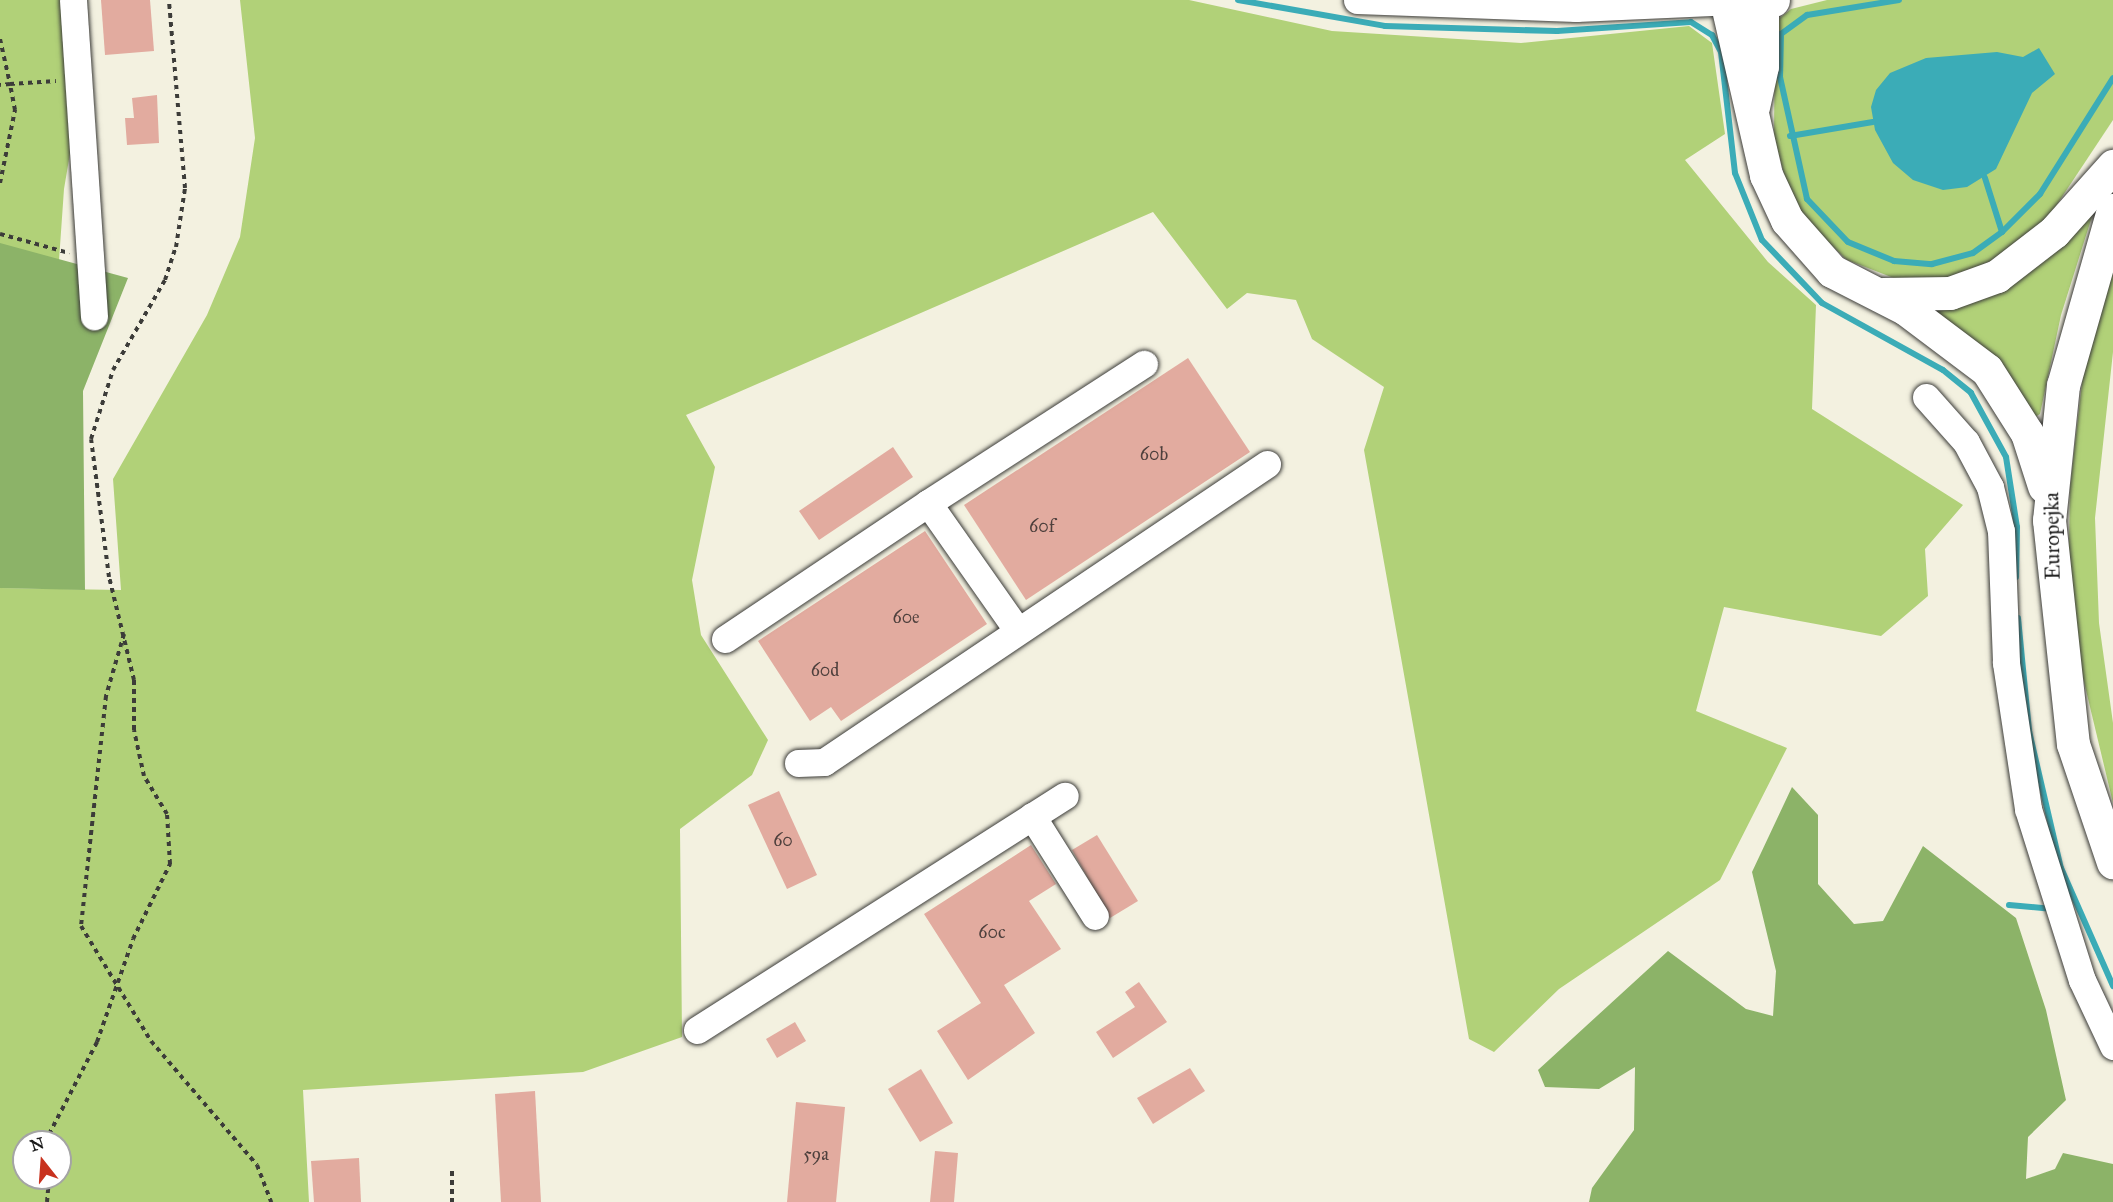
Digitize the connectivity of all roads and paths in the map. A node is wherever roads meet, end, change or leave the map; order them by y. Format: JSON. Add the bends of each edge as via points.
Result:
{"nodes":[{"id":1,"x":73,"y":0,"type":"edge"},
{"id":2,"x":170,"y":0,"type":"edge"},
{"id":3,"x":1357,"y":0,"type":"edge"},
{"id":4,"x":1766,"y":0,"type":"edge"},
{"id":5,"x":1726,"y":1,"type":"edge"},
{"id":6,"x":1513,"y":2,"type":"edge"},
{"id":7,"x":0,"y":39,"type":"edge"},
{"id":8,"x":79,"y":80,"type":"junction"},
{"id":9,"x":10,"y":84,"type":"junction"},
{"id":10,"x":0,"y":85,"type":"edge"},
{"id":11,"x":1753,"y":107,"type":"junction"},
{"id":12,"x":2113,"y":166,"type":"edge"},
{"id":13,"x":0,"y":183,"type":"edge"},
{"id":14,"x":2113,"y":210,"type":"edge"},
{"id":15,"x":89,"y":230,"type":"junction"},
{"id":16,"x":0,"y":234,"type":"edge"},
{"id":17,"x":1872,"y":292,"type":"junction"},
{"id":18,"x":94,"y":316,"type":"dead end"},
{"id":19,"x":1144,"y":364,"type":"dead end"},
{"id":20,"x":1926,"y":397,"type":"dead end"},
{"id":21,"x":1267,"y":464,"type":"dead end"},
{"id":22,"x":928,"y":503,"type":"junction"},
{"id":23,"x":2049,"y":520,"type":"junction"},
{"id":24,"x":1016,"y":628,"type":"junction"},
{"id":25,"x":124,"y":633,"type":"junction"},
{"id":26,"x":725,"y":639,"type":"dead end"},
{"id":27,"x":798,"y":763,"type":"dead end"},
{"id":28,"x":1065,"y":796,"type":"dead end"},
{"id":29,"x":1032,"y":816,"type":"junction"},
{"id":30,"x":2113,"y":862,"type":"edge"},
{"id":31,"x":1095,"y":916,"type":"dead end"},
{"id":32,"x":116,"y":987,"type":"junction"},
{"id":33,"x":697,"y":1030,"type":"dead end"},
{"id":34,"x":2113,"y":1046,"type":"edge"},
{"id":35,"x":51,"y":1130,"type":"edge"},
{"id":36,"x":452,"y":1171,"type":"dead end"},
{"id":37,"x":271,"y":1202,"type":"edge"},
{"id":38,"x":452,"y":1202,"type":"edge"}],
"edges":[{"from":1,"to":8,"type":"street"},
{"from":2,"to":25,"type":"path","via":[[185,188],[176,247],[165,280],[112,370],[91,440],[109,577]]},
{"from":3,"to":6,"type":"street"},
{"from":4,"to":5,"type":"street"},
{"from":4,"to":11,"type":"main road","via":[[1762,66]]},
{"from":5,"to":6,"type":"street","via":[[1576,8]]},
{"from":5,"to":11,"type":"main road"},
{"from":7,"to":9,"type":"path"},
{"from":8,"to":9,"type":"path"},
{"from":8,"to":15,"type":"street"},
{"from":9,"to":10,"type":"path"},
{"from":9,"to":13,"type":"path","via":[[15,110]]},
{"from":11,"to":17,"type":"main road","via":[[1766,175],[1787,220],[1832,271]]},
{"from":12,"to":17,"type":"main road","via":[[2054,232],[1997,276],[1934,295]]},
{"from":14,"to":23,"type":"main road","name":"Europejka","via":[[2063,385]]},
{"from":15,"to":16,"type":"path","via":[[69,253]]},
{"from":15,"to":18,"type":"street"},
{"from":17,"to":23,"type":"main road","via":[[1948,337],[2003,390],[2037,458]]},
{"from":19,"to":22,"type":"street"},
{"from":20,"to":34,"type":"street","via":[[1966,442],[1990,486],[2001,531],[2006,663],[2028,809],[2082,980]]},
{"from":21,"to":24,"type":"street"},
{"from":22,"to":24,"type":"street"},
{"from":22,"to":26,"type":"street"},
{"from":23,"to":30,"type":"main road","name":"Europejka","via":[[2073,744]]},
{"from":24,"to":27,"type":"street","via":[[824,762]]},
{"from":25,"to":32,"type":"path","via":[[106,696],[80,903],[81,926]]},
{"from":25,"to":32,"type":"path","via":[[144,776],[167,814],[171,839],[170,864]]},
{"from":28,"to":29,"type":"street"},
{"from":29,"to":31,"type":"street"},
{"from":29,"to":33,"type":"street"},
{"from":32,"to":35,"type":"path","via":[[97,1042]]},
{"from":32,"to":37,"type":"path","via":[[203,1108],[257,1165]]},
{"from":36,"to":38,"type":"path"}]}
